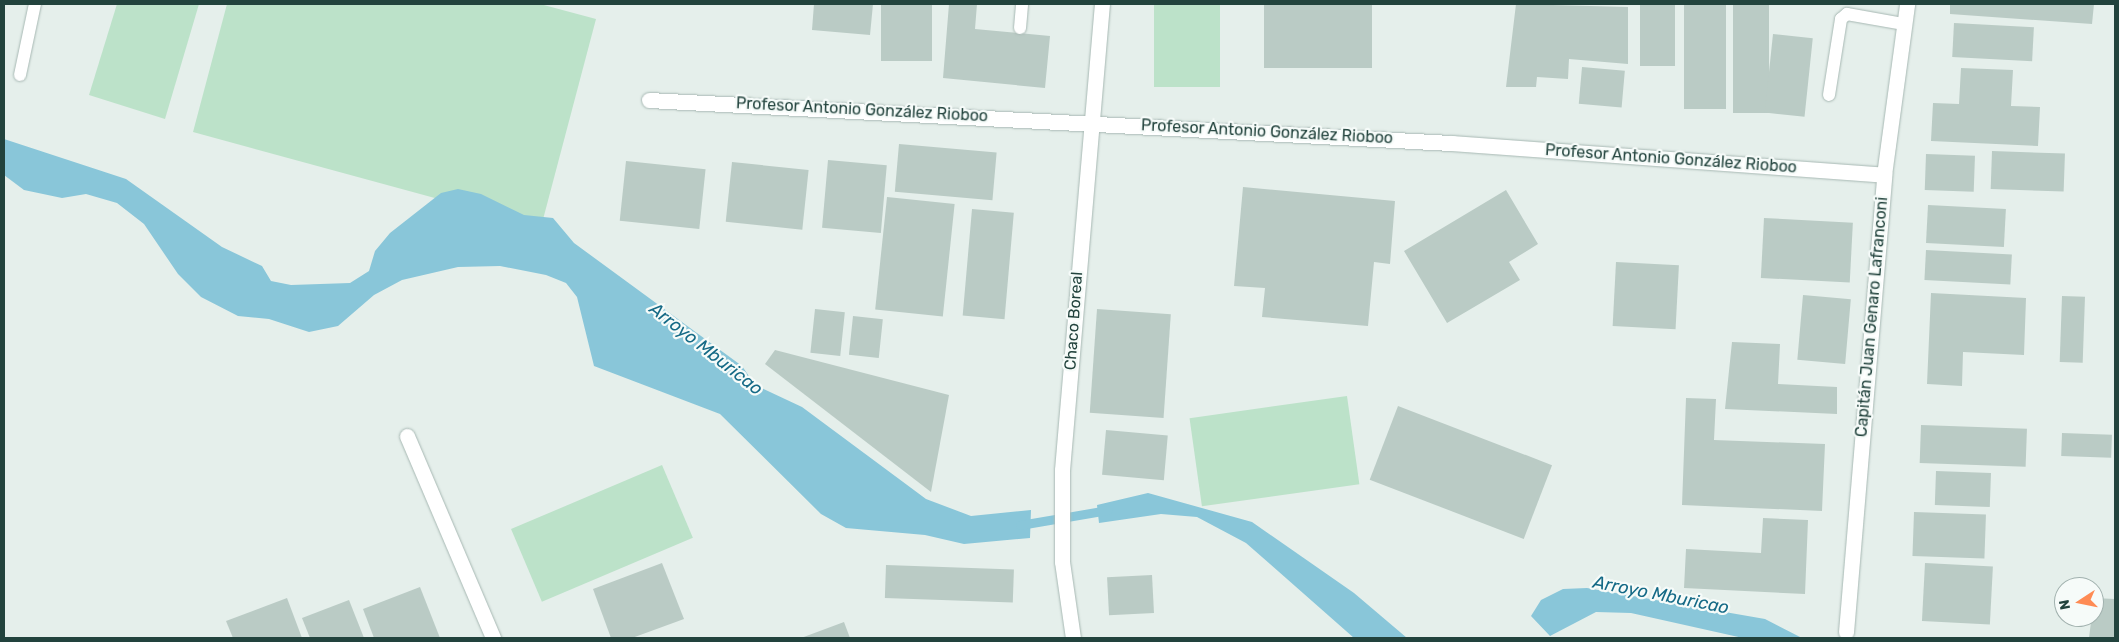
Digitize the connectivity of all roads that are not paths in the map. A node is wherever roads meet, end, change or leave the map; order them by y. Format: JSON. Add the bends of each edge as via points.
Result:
{"nodes":[{"id":1,"x":35,"y":4,"type":"edge"},
{"id":2,"x":1022,"y":4,"type":"edge"},
{"id":3,"x":1102,"y":4,"type":"edge"},
{"id":4,"x":1907,"y":4,"type":"edge"},
{"id":5,"x":1904,"y":24,"type":"junction"},
{"id":6,"x":1020,"y":28,"type":"dead end"},
{"id":7,"x":20,"y":75,"type":"dead end"},
{"id":8,"x":1829,"y":96,"type":"dead end"},
{"id":9,"x":649,"y":100,"type":"dead end"},
{"id":10,"x":1089,"y":121,"type":"junction"},
{"id":11,"x":1884,"y":175,"type":"junction"},
{"id":12,"x":408,"y":436,"type":"dead end"},
{"id":13,"x":1846,"y":632,"type":"dead end"},
{"id":14,"x":493,"y":638,"type":"edge"},
{"id":15,"x":1073,"y":638,"type":"edge"}],
"edges":[{"from":1,"to":7,"type":"lane"},
{"from":2,"to":6,"type":"lane"},
{"from":3,"to":10,"type":"street","name":"Chaco Boreal"},
{"from":4,"to":5,"type":"street","name":"Capitán Juan Genaro Lafranconi"},
{"from":5,"to":8,"type":"lane","via":[[1847,14],[1840,19]]},
{"from":5,"to":11,"type":"street","name":"Capitán Juan Genaro Lafranconi"},
{"from":9,"to":10,"type":"street","name":"Profesor Antonio González Rioboo"},
{"from":10,"to":11,"type":"street","name":"Profesor Antonio González Rioboo"},
{"from":10,"to":15,"type":"street","name":"Chaco Boreal","via":[[1062,470],[1062,562]]},
{"from":11,"to":13,"type":"street","name":"Capitán Juan Genaro Lafranconi"},
{"from":12,"to":14,"type":"street"}]}
